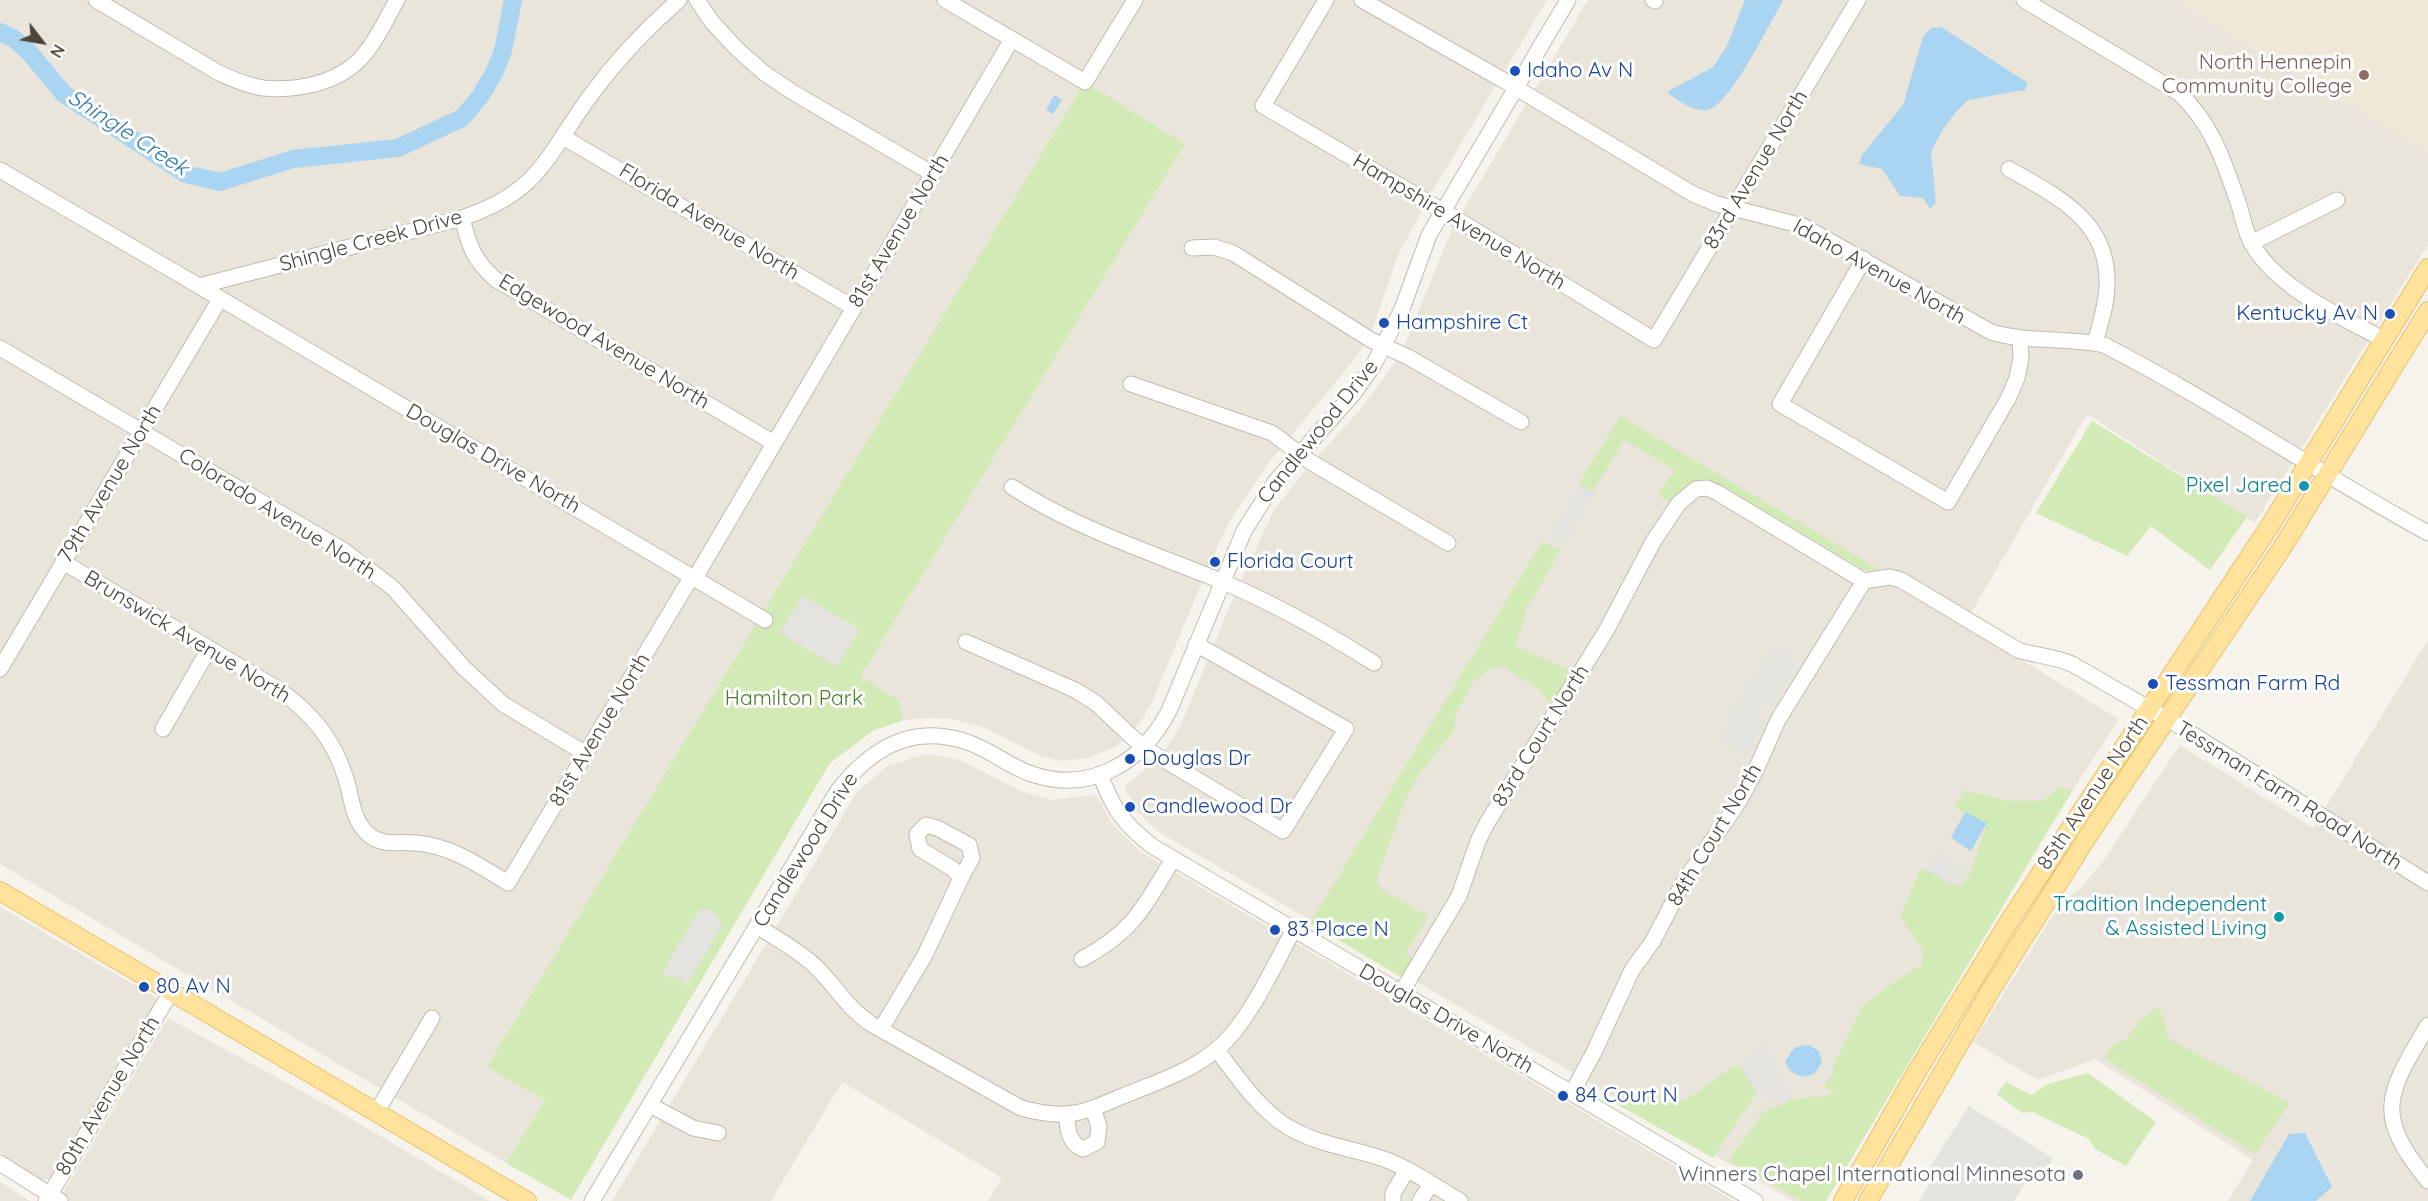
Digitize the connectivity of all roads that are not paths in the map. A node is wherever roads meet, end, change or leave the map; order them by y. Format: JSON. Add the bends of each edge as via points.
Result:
{"nodes":[{"id":1,"x":96,"y":0,"type":"edge"},
{"id":2,"x":397,"y":0,"type":"edge"},
{"id":3,"x":679,"y":0,"type":"edge"},
{"id":4,"x":696,"y":0,"type":"edge"},
{"id":5,"x":945,"y":0,"type":"edge"},
{"id":6,"x":1135,"y":0,"type":"edge"},
{"id":7,"x":1326,"y":0,"type":"edge"},
{"id":8,"x":1362,"y":0,"type":"edge"},
{"id":9,"x":1568,"y":0,"type":"edge"},
{"id":10,"x":1858,"y":0,"type":"edge"},
{"id":11,"x":2024,"y":0,"type":"edge"},
{"id":12,"x":1012,"y":39,"type":"junction"},
{"id":13,"x":1516,"y":88,"type":"junction"},
{"id":14,"x":563,"y":137,"type":"junction"},
{"id":15,"x":2009,"y":169,"type":"dead end"},
{"id":16,"x":0,"y":170,"type":"edge"},
{"id":17,"x":933,"y":174,"type":"junction"},
{"id":18,"x":2337,"y":200,"type":"dead end"},
{"id":19,"x":1734,"y":208,"type":"junction"},
{"id":20,"x":1443,"y":212,"type":"junction"},
{"id":21,"x":462,"y":218,"type":"junction"},
{"id":22,"x":2251,"y":243,"type":"junction"},
{"id":23,"x":1192,"y":248,"type":"dead end"},
{"id":24,"x":1864,"y":260,"type":"junction"},
{"id":25,"x":2428,"y":268,"type":"edge"},
{"id":26,"x":199,"y":286,"type":"junction"},
{"id":27,"x":220,"y":299,"type":"junction"},
{"id":28,"x":854,"y":308,"type":"junction"},
{"id":29,"x":2428,"y":311,"type":"edge"},
{"id":30,"x":2020,"y":338,"type":"junction"},
{"id":31,"x":1654,"y":340,"type":"joint"},
{"id":32,"x":2384,"y":340,"type":"junction"},
{"id":33,"x":2095,"y":343,"type":"junction"},
{"id":34,"x":1385,"y":345,"type":"junction"},
{"id":35,"x":0,"y":348,"type":"edge"},
{"id":36,"x":1131,"y":384,"type":"dead end"},
{"id":37,"x":1521,"y":422,"type":"dead end"},
{"id":38,"x":141,"y":431,"type":"junction"},
{"id":39,"x":774,"y":443,"type":"junction"},
{"id":40,"x":1299,"y":454,"type":"junction"},
{"id":41,"x":2309,"y":464,"type":"junction"},
{"id":42,"x":2328,"y":476,"type":"junction"},
{"id":43,"x":1012,"y":487,"type":"dead end"},
{"id":44,"x":2428,"y":533,"type":"edge"},
{"id":45,"x":1448,"y":543,"type":"dead end"},
{"id":46,"x":63,"y":562,"type":"junction"},
{"id":47,"x":693,"y":577,"type":"junction"},
{"id":48,"x":1864,"y":581,"type":"junction"},
{"id":49,"x":1221,"y":582,"type":"junction"},
{"id":50,"x":765,"y":620,"type":"dead end"},
{"id":51,"x":966,"y":642,"type":"dead end"},
{"id":52,"x":1196,"y":644,"type":"junction"},
{"id":53,"x":209,"y":649,"type":"junction"},
{"id":54,"x":1374,"y":663,"type":"dead end"},
{"id":55,"x":0,"y":669,"type":"edge"},
{"id":56,"x":2149,"y":709,"type":"junction"},
{"id":57,"x":2168,"y":720,"type":"junction"},
{"id":58,"x":163,"y":729,"type":"dead end"},
{"id":59,"x":1145,"y":747,"type":"junction"},
{"id":60,"x":586,"y":754,"type":"junction"},
{"id":61,"x":1100,"y":774,"type":"junction"},
{"id":62,"x":1173,"y":859,"type":"junction"},
{"id":63,"x":961,"y":878,"type":"dead end"},
{"id":64,"x":508,"y":883,"type":"joint"},
{"id":65,"x":2428,"y":883,"type":"edge"},
{"id":66,"x":0,"y":891,"type":"edge"},
{"id":67,"x":757,"y":926,"type":"junction"},
{"id":68,"x":1294,"y":930,"type":"junction"},
{"id":69,"x":1082,"y":959,"type":"dead end"},
{"id":70,"x":1974,"y":977,"type":"junction"},
{"id":71,"x":1992,"y":988,"type":"junction"},
{"id":72,"x":171,"y":992,"type":"junction"},
{"id":73,"x":1401,"y":993,"type":"junction"},
{"id":74,"x":432,"y":1018,"type":"dead end"},
{"id":75,"x":2428,"y":1025,"type":"edge"},
{"id":76,"x":880,"y":1029,"type":"junction"},
{"id":77,"x":1217,"y":1050,"type":"junction"},
{"id":78,"x":1572,"y":1093,"type":"junction"},
{"id":79,"x":650,"y":1105,"type":"junction"},
{"id":80,"x":1093,"y":1108,"type":"junction"},
{"id":81,"x":376,"y":1113,"type":"junction"},
{"id":82,"x":1066,"y":1114,"type":"junction"},
{"id":83,"x":718,"y":1132,"type":"dead end"},
{"id":84,"x":0,"y":1163,"type":"edge"},
{"id":85,"x":1407,"y":1170,"type":"junction"},
{"id":86,"x":2428,"y":1181,"type":"edge"},
{"id":87,"x":1431,"y":1184,"type":"junction"},
{"id":88,"x":52,"y":1199,"type":"edge"},
{"id":89,"x":526,"y":1201,"type":"edge"},
{"id":90,"x":592,"y":1201,"type":"edge"},
{"id":91,"x":1393,"y":1201,"type":"edge"},
{"id":92,"x":1420,"y":1201,"type":"edge"},
{"id":93,"x":1461,"y":1201,"type":"edge"},
{"id":94,"x":1755,"y":1201,"type":"edge"},
{"id":95,"x":1843,"y":1201,"type":"edge"},
{"id":96,"x":1868,"y":1201,"type":"edge"}],
"edges":[{"from":1,"to":2,"type":"street","via":[[219,73],[239,82],[284,88],[320,82],[350,69],[363,57]]},
{"from":3,"to":14,"type":"street","name":"Shingle Creek Drive","via":[[615,63]]},
{"from":4,"to":17,"type":"street","via":[[737,49],[764,73]]},
{"from":5,"to":12,"type":"street"},
{"from":6,"to":12,"type":"street","via":[[1084,82]]},
{"from":7,"to":20,"type":"street","name":"Hampshire Avenue North","via":[[1263,106]]},
{"from":8,"to":13,"type":"street","name":"Idaho Avenue North"},
{"from":9,"to":13,"type":"street","name":"Candlewood Drive"},
{"from":10,"to":19,"type":"street","name":"83rd Avenue North"},
{"from":11,"to":22,"type":"street","via":[[2162,81],[2195,108],[2217,144]]},
{"from":12,"to":17,"type":"street","name":"81st Avenue North"},
{"from":13,"to":19,"type":"street","name":"Idaho Avenue North","via":[[1693,194]]},
{"from":13,"to":20,"type":"street","name":"Candlewood Drive"},
{"from":14,"to":21,"type":"street","name":"Shingle Creek Drive","via":[[542,169],[525,186]]},
{"from":14,"to":28,"type":"street","name":"Florida Avenue North"},
{"from":15,"to":33,"type":"street","via":[[2076,211],[2100,244],[2107,284]]},
{"from":16,"to":26,"type":"street"},
{"from":17,"to":28,"type":"street","name":"81st Avenue North"},
{"from":18,"to":22,"type":"street"},
{"from":19,"to":24,"type":"street","name":"Idaho Avenue North","via":[[1803,226]]},
{"from":19,"to":31,"type":"street","name":"83rd Avenue North"},
{"from":20,"to":31,"type":"street","name":"Hampshire Avenue North"},
{"from":20,"to":34,"type":"street","name":"Candlewood Drive","via":[[1421,253]]},
{"from":21,"to":26,"type":"street","name":"Shingle Creek Drive"},
{"from":21,"to":39,"type":"street","name":"Edgewood Avenue North","via":[[472,252],[495,279]]},
{"from":22,"to":32,"type":"street","via":[[2269,268],[2286,282]]},
{"from":23,"to":34,"type":"street","via":[[1214,247],[1233,253]]},
{"from":24,"to":30,"type":"street","name":"Idaho Avenue North","via":[[1978,326]]},
{"from":24,"to":30,"type":"street","via":[[1779,404],[1948,502],[2009,397],[2021,358]]},
{"from":25,"to":32,"type":"main road","name":"85th Avenue North"},
{"from":26,"to":27,"type":"street","name":"Douglas Drive North"},
{"from":27,"to":38,"type":"street","name":"79th Avenue North"},
{"from":27,"to":47,"type":"street","name":"Douglas Drive North"},
{"from":28,"to":39,"type":"street","name":"81st Avenue North"},
{"from":29,"to":42,"type":"main road","name":"85th Avenue North"},
{"from":30,"to":33,"type":"street","name":"Idaho Avenue North"},
{"from":32,"to":41,"type":"main road","name":"85th Avenue North"},
{"from":33,"to":41,"type":"street","name":"Idaho Avenue North"},
{"from":34,"to":37,"type":"street"},
{"from":34,"to":40,"type":"street","name":"Candlewood Drive","via":[[1354,393]]},
{"from":35,"to":38,"type":"street","name":"Colorado Avenue North"},
{"from":36,"to":40,"type":"street","via":[[1272,433]]},
{"from":38,"to":46,"type":"street","name":"79th Avenue North"},
{"from":38,"to":60,"type":"street","name":"Colorado Avenue North","via":[[369,568],[393,588],[464,668],[503,704]]},
{"from":39,"to":47,"type":"street","name":"81st Avenue North"},
{"from":40,"to":45,"type":"street"},
{"from":40,"to":49,"type":"street","name":"Candlewood Drive","via":[[1258,506]]},
{"from":41,"to":42,"type":"street","name":"Idaho Avenue North"},
{"from":41,"to":56,"type":"main road","name":"85th Avenue North"},
{"from":42,"to":44,"type":"street","name":"Idaho Avenue North"},
{"from":42,"to":57,"type":"main road","name":"85th Avenue North"},
{"from":43,"to":49,"type":"street","via":[[1061,516]]},
{"from":46,"to":53,"type":"street","name":"Brunswick Avenue North"},
{"from":46,"to":55,"type":"street","name":"79th Avenue North"},
{"from":47,"to":50,"type":"street","name":"Douglas Drive North"},
{"from":47,"to":60,"type":"street","name":"81st Avenue North"},
{"from":48,"to":56,"type":"street","name":"Tessman Farm Road North","via":[[1890,577],[1901,580],[2018,650],[2072,664]]},
{"from":48,"to":73,"type":"street","name":"83rd Court North","via":[[1707,488],[1696,489],[1678,502],[1606,631],[1487,823],[1459,896]]},
{"from":48,"to":78,"type":"street","name":"84th Court North","via":[[1778,720],[1737,803],[1683,883],[1653,941],[1632,970]]},
{"from":49,"to":52,"type":"street","name":"Candlewood Drive"},
{"from":49,"to":54,"type":"street","via":[[1322,630]]},
{"from":51,"to":59,"type":"street","via":[[1075,690]]},
{"from":52,"to":59,"type":"street","name":"Candlewood Drive","via":[[1169,711]]},
{"from":52,"to":59,"type":"street","via":[[1346,729],[1283,831]]},
{"from":53,"to":58,"type":"street"},
{"from":53,"to":64,"type":"street","name":"Brunswick Avenue North","via":[[278,690],[314,718],[339,757],[356,816],[370,837],[452,851]]},
{"from":56,"to":57,"type":"street","name":"Tessman Farm Road North"},
{"from":56,"to":70,"type":"main road","name":"85th Avenue North","via":[[2050,855]]},
{"from":57,"to":65,"type":"street","name":"Tessman Farm Road North"},
{"from":57,"to":71,"type":"main road","name":"85th Avenue North","via":[[2088,836]]},
{"from":59,"to":61,"type":"street","name":"Candlewood Drive","via":[[1116,768]]},
{"from":60,"to":64,"type":"street","name":"81st Avenue North"},
{"from":61,"to":62,"type":"street","name":"Douglas Drive North","via":[[1123,821]]},
{"from":61,"to":67,"type":"street","name":"Candlewood Drive","via":[[1070,780],[1049,778],[967,742],[946,737],[925,736],[890,745],[863,762],[837,792]]},
{"from":62,"to":68,"type":"street","name":"Douglas Drive North"},
{"from":62,"to":69,"type":"street","via":[[1127,929]]},
{"from":63,"to":76,"type":"street","via":[[925,955]]},
{"from":66,"to":72,"type":"main road"},
{"from":67,"to":76,"type":"street","via":[[803,955],[855,1013]]},
{"from":67,"to":79,"type":"street","name":"Candlewood Drive"},
{"from":68,"to":73,"type":"street","name":"Douglas Drive North"},
{"from":68,"to":77,"type":"street","via":[[1233,1034]]},
{"from":70,"to":71,"type":"main road"},
{"from":70,"to":95,"type":"main road","name":"85th Avenue North"},
{"from":71,"to":96,"type":"main road","name":"85th Avenue North"},
{"from":72,"to":81,"type":"main road"},
{"from":72,"to":88,"type":"street","name":"80th Avenue North"},
{"from":73,"to":78,"type":"street","name":"Douglas Drive North"},
{"from":74,"to":81,"type":"street"},
{"from":75,"to":86,"type":"street","via":[[2401,1070],[2392,1108],[2404,1150]]},
{"from":76,"to":82,"type":"street","via":[[1021,1108]]},
{"from":77,"to":80,"type":"street","via":[[1175,1075]]},
{"from":77,"to":85,"type":"street","via":[[1251,1095],[1287,1126],[1308,1138]]},
{"from":78,"to":94,"type":"street","name":"Douglas Drive North"},
{"from":79,"to":83,"type":"street","via":[[693,1128]]},
{"from":79,"to":90,"type":"street","name":"Candlewood Drive"},
{"from":80,"to":82,"type":"street"},
{"from":80,"to":82,"type":"street","via":[[1100,1135],[1097,1142],[1083,1149],[1070,1139]]},
{"from":81,"to":89,"type":"main road"},
{"from":84,"to":88,"type":"street"},
{"from":85,"to":87,"type":"street"},
{"from":85,"to":91,"type":"street","via":[[1393,1193]]},
{"from":87,"to":92,"type":"street"},
{"from":87,"to":93,"type":"street"}]}
